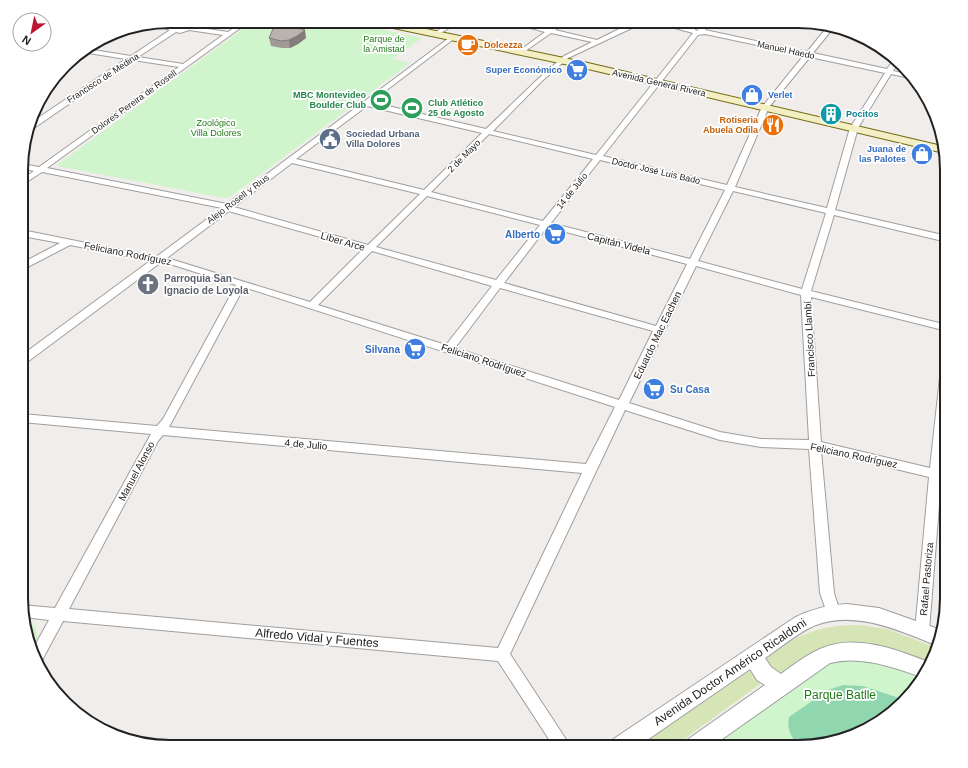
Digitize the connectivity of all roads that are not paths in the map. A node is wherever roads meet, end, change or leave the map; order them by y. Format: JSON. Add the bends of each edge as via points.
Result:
{"nodes":[{"id":1,"x":169,"y":28,"type":"edge"},
{"id":2,"x":183,"y":28,"type":"edge"},
{"id":3,"x":203,"y":28,"type":"edge"},
{"id":4,"x":237,"y":28,"type":"edge"},
{"id":5,"x":411,"y":28,"type":"edge"},
{"id":6,"x":446,"y":28,"type":"edge"},
{"id":7,"x":538,"y":28,"type":"edge"},
{"id":8,"x":555,"y":28,"type":"edge"},
{"id":9,"x":627,"y":28,"type":"edge"},
{"id":10,"x":684,"y":28,"type":"edge"},
{"id":11,"x":695,"y":28,"type":"edge"},
{"id":12,"x":703,"y":28,"type":"edge"},
{"id":13,"x":172,"y":29,"type":"junction"},
{"id":14,"x":551,"y":31,"type":"junction"},
{"id":15,"x":701,"y":32,"type":"junction"},
{"id":16,"x":827,"y":32,"type":"edge"},
{"id":17,"x":437,"y":33,"type":"junction"},
{"id":18,"x":229,"y":34,"type":"junction"},
{"id":19,"x":453,"y":37,"type":"junction"},
{"id":20,"x":598,"y":42,"type":"junction"},
{"id":21,"x":91,"y":52,"type":"edge"},
{"id":22,"x":521,"y":52,"type":"junction"},
{"id":23,"x":808,"y":55,"type":"junction"},
{"id":24,"x":133,"y":58,"type":"junction"},
{"id":25,"x":561,"y":61,"type":"junction"},
{"id":26,"x":893,"y":65,"type":"edge"},
{"id":27,"x":184,"y":66,"type":"junction"},
{"id":28,"x":888,"y":72,"type":"junction"},
{"id":29,"x":903,"y":75,"type":"edge"},
{"id":30,"x":657,"y":82,"type":"junction"},
{"id":31,"x":365,"y":103,"type":"junction"},
{"id":32,"x":766,"y":107,"type":"junction"},
{"id":33,"x":37,"y":122,"type":"edge"},
{"id":34,"x":854,"y":128,"type":"junction"},
{"id":35,"x":488,"y":132,"type":"junction"},
{"id":36,"x":938,"y":149,"type":"edge"},
{"id":37,"x":599,"y":158,"type":"junction"},
{"id":38,"x":290,"y":160,"type":"junction"},
{"id":39,"x":28,"y":167,"type":"edge"},
{"id":40,"x":41,"y":170,"type":"junction"},
{"id":41,"x":28,"y":179,"type":"edge"},
{"id":42,"x":730,"y":188,"type":"junction"},
{"id":43,"x":426,"y":193,"type":"junction"},
{"id":44,"x":228,"y":207,"type":"junction"},
{"id":45,"x":831,"y":212,"type":"junction"},
{"id":46,"x":546,"y":224,"type":"junction"},
{"id":47,"x":28,"y":235,"type":"edge"},
{"id":48,"x":940,"y":237,"type":"edge"},
{"id":49,"x":69,"y":242,"type":"junction"},
{"id":50,"x":369,"y":248,"type":"junction"},
{"id":51,"x":158,"y":260,"type":"junction"},
{"id":52,"x":693,"y":262,"type":"junction"},
{"id":53,"x":28,"y":265,"type":"edge"},
{"id":54,"x":241,"y":284,"type":"junction"},
{"id":55,"x":497,"y":285,"type":"junction"},
{"id":56,"x":806,"y":293,"type":"junction"},
{"id":57,"x":311,"y":306,"type":"junction"},
{"id":58,"x":940,"y":326,"type":"edge"},
{"id":59,"x":660,"y":330,"type":"junction"},
{"id":60,"x":449,"y":349,"type":"junction"},
{"id":61,"x":28,"y":356,"type":"edge"},
{"id":62,"x":623,"y":405,"type":"junction"},
{"id":63,"x":28,"y":419,"type":"edge"},
{"id":64,"x":160,"y":431,"type":"junction"},
{"id":65,"x":815,"y":445,"type":"junction"},
{"id":66,"x":590,"y":469,"type":"junction"},
{"id":67,"x":940,"y":476,"type":"edge"},
{"id":68,"x":940,"y":484,"type":"edge"},
{"id":69,"x":29,"y":612,"type":"edge"},
{"id":70,"x":833,"y":612,"type":"junction"},
{"id":71,"x":59,"y":614,"type":"junction"},
{"id":72,"x":922,"y":631,"type":"junction"},
{"id":73,"x":934,"y":636,"type":"edge"},
{"id":74,"x":39,"y":652,"type":"edge"},
{"id":75,"x":755,"y":654,"type":"junction"},
{"id":76,"x":502,"y":655,"type":"junction"},
{"id":77,"x":921,"y":668,"type":"edge"},
{"id":78,"x":783,"y":684,"type":"junction"},
{"id":79,"x":558,"y":740,"type":"edge"},
{"id":80,"x":629,"y":740,"type":"edge"},
{"id":81,"x":704,"y":740,"type":"edge"}],
"edges":[{"from":1,"to":13,"type":"street"},
{"from":2,"to":13,"type":"street","via":[[181,31]]},
{"from":3,"to":18,"type":"street"},
{"from":4,"to":18,"type":"street","name":"Dolores Pereira de Rosell"},
{"from":5,"to":17,"type":"main road","name":"Avenida General Rivera"},
{"from":6,"to":17,"type":"street"},
{"from":7,"to":14,"type":"street"},
{"from":8,"to":14,"type":"street"},
{"from":9,"to":20,"type":"street","name":"2 de Mayo"},
{"from":10,"to":15,"type":"street","name":"Manuel Haedo"},
{"from":11,"to":15,"type":"street"},
{"from":12,"to":15,"type":"street","name":"14 de Julio"},
{"from":13,"to":24,"type":"street","name":"Francisco de Medina"},
{"from":14,"to":20,"type":"street"},
{"from":14,"to":22,"type":"street"},
{"from":15,"to":23,"type":"street","name":"Manuel Haedo"},
{"from":15,"to":30,"type":"street","name":"14 de Julio"},
{"from":16,"to":23,"type":"street","name":"Eduardo Mac Eachen"},
{"from":17,"to":19,"type":"main road","name":"Avenida General Rivera"},
{"from":18,"to":27,"type":"street","name":"Dolores Pereira de Rosell"},
{"from":19,"to":22,"type":"main road","name":"Avenida General Rivera"},
{"from":19,"to":31,"type":"street","name":"Alejo Rosell y Rius"},
{"from":20,"to":25,"type":"street","name":"2 de Mayo"},
{"from":21,"to":24,"type":"street"},
{"from":22,"to":25,"type":"main road","name":"Avenida General Rivera"},
{"from":23,"to":28,"type":"street","name":"Manuel Haedo"},
{"from":23,"to":32,"type":"street","name":"Eduardo Mac Eachen"},
{"from":24,"to":27,"type":"street"},
{"from":24,"to":33,"type":"street","name":"Francisco de Medina"},
{"from":25,"to":30,"type":"main road","name":"Avenida General Rivera"},
{"from":25,"to":35,"type":"street","name":"2 de Mayo"},
{"from":26,"to":28,"type":"street","name":"Francisco Llambí"},
{"from":27,"to":40,"type":"street","name":"Dolores Pereira de Rosell"},
{"from":28,"to":29,"type":"street","name":"Manuel Haedo"},
{"from":28,"to":34,"type":"street","name":"Francisco Llambí"},
{"from":30,"to":32,"type":"main road","name":"Avenida General Rivera"},
{"from":30,"to":37,"type":"street","name":"14 de Julio"},
{"from":31,"to":35,"type":"street","name":"Doctor José Luis Bado"},
{"from":31,"to":38,"type":"street","name":"Alejo Rosell y Rius"},
{"from":32,"to":34,"type":"main road","name":"Avenida General Rivera"},
{"from":32,"to":42,"type":"street","name":"Eduardo Mac Eachen"},
{"from":34,"to":36,"type":"main road","name":"Avenida General Rivera"},
{"from":34,"to":45,"type":"street","name":"Francisco Llambí"},
{"from":35,"to":37,"type":"street","name":"Doctor José Luis Bado"},
{"from":35,"to":43,"type":"street","name":"2 de Mayo"},
{"from":37,"to":42,"type":"street","name":"Doctor José Luis Bado"},
{"from":37,"to":46,"type":"street","name":"14 de Julio"},
{"from":38,"to":43,"type":"street","name":"Capitán Videla"},
{"from":38,"to":44,"type":"street","name":"Alejo Rosell y Rius"},
{"from":39,"to":40,"type":"street","name":"Líber Arce"},
{"from":40,"to":41,"type":"street","name":"Dolores Pereira de Rosell"},
{"from":40,"to":44,"type":"street","name":"Líber Arce"},
{"from":42,"to":45,"type":"street","name":"Doctor José Luis Bado"},
{"from":42,"to":52,"type":"street","name":"Eduardo Mac Eachen"},
{"from":43,"to":46,"type":"street","name":"Capitán Videla"},
{"from":43,"to":50,"type":"street","name":"2 de Mayo"},
{"from":44,"to":50,"type":"street","name":"Líber Arce"},
{"from":44,"to":51,"type":"street","name":"Alejo Rosell y Rius"},
{"from":45,"to":48,"type":"street","name":"Doctor José Luis Bado"},
{"from":45,"to":56,"type":"street","name":"Francisco Llambí"},
{"from":46,"to":52,"type":"street","name":"Capitán Videla"},
{"from":46,"to":55,"type":"street","name":"14 de Julio"},
{"from":47,"to":49,"type":"street","name":"Feliciano Rodríguez"},
{"from":49,"to":51,"type":"street","name":"Feliciano Rodríguez"},
{"from":49,"to":53,"type":"street"},
{"from":50,"to":55,"type":"street","name":"Líber Arce"},
{"from":50,"to":57,"type":"street","name":"2 de Mayo"},
{"from":51,"to":54,"type":"street","name":"Feliciano Rodríguez","via":[[171,261]]},
{"from":51,"to":61,"type":"street","name":"Alejo Rosell y Rius"},
{"from":52,"to":56,"type":"street","name":"Capitán Videla"},
{"from":52,"to":59,"type":"street","name":"Eduardo Mac Eachen"},
{"from":54,"to":57,"type":"street","name":"Feliciano Rodríguez"},
{"from":54,"to":64,"type":"street","name":"Manuel Alonso"},
{"from":55,"to":59,"type":"street","name":"Líber Arce"},
{"from":55,"to":60,"type":"street","name":"14 de Julio"},
{"from":56,"to":58,"type":"street","name":"Capitán Videla"},
{"from":56,"to":65,"type":"street","name":"Francisco Llambí"},
{"from":57,"to":60,"type":"street","name":"Feliciano Rodríguez"},
{"from":59,"to":62,"type":"street","name":"Eduardo Mac Eachen"},
{"from":60,"to":62,"type":"street","name":"Feliciano Rodríguez"},
{"from":62,"to":65,"type":"street","name":"Feliciano Rodríguez","via":[[720,436],[760,443]]},
{"from":62,"to":66,"type":"street","name":"Eduardo Mac Eachen"},
{"from":63,"to":64,"type":"street","name":"4 de Julio"},
{"from":64,"to":66,"type":"street","name":"4 de Julio"},
{"from":64,"to":71,"type":"street","name":"Manuel Alonso"},
{"from":65,"to":67,"type":"street","name":"Feliciano Rodríguez"},
{"from":65,"to":70,"type":"street","name":"Francisco Llambí","via":[[827,593]]},
{"from":66,"to":76,"type":"street","name":"Eduardo Mac Eachen"},
{"from":68,"to":72,"type":"street","name":"Rafael Pastoriza"},
{"from":69,"to":71,"type":"street","name":"Alfredo Vidal y Fuentes"},
{"from":70,"to":72,"type":"street","name":"Avenida Doctor Américo Ricaldoni","via":[[858,612],[886,618]]},
{"from":70,"to":75,"type":"street","name":"Avenida Doctor Américo Ricaldoni","via":[[814,617],[796,626]]},
{"from":71,"to":74,"type":"street","name":"Manuel Alonso"},
{"from":71,"to":76,"type":"street","name":"Alfredo Vidal y Fuentes"},
{"from":72,"to":73,"type":"street","name":"Avenida Doctor Américo Ricaldoni"},
{"from":75,"to":78,"type":"street","via":[[762,672],[771,680]]},
{"from":75,"to":80,"type":"street","name":"Avenida Doctor Américo Ricaldoni"},
{"from":76,"to":79,"type":"street"},
{"from":77,"to":78,"type":"street","via":[[896,659],[867,653],[844,652],[827,655]]},
{"from":78,"to":81,"type":"street"}]}
